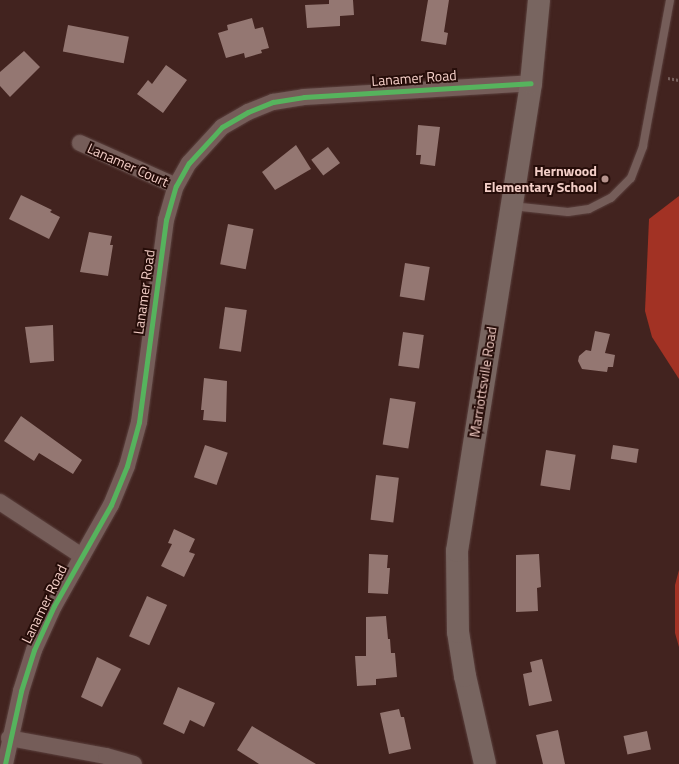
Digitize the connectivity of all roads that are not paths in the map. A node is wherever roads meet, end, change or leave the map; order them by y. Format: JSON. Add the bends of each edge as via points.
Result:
{"nodes":[{"id":1,"x":540,"y":0,"type":"edge"},
{"id":2,"x":670,"y":0,"type":"edge"},
{"id":3,"x":531,"y":83,"type":"junction"},
{"id":4,"x":80,"y":143,"type":"dead end"},
{"id":5,"x":176,"y":186,"type":"junction"},
{"id":6,"x":511,"y":206,"type":"junction"},
{"id":7,"x":0,"y":502,"type":"edge"},
{"id":8,"x":82,"y":556,"type":"junction"},
{"id":9,"x":9,"y":738,"type":"junction"},
{"id":10,"x":5,"y":764,"type":"edge"},
{"id":11,"x":134,"y":764,"type":"edge"},
{"id":12,"x":486,"y":764,"type":"edge"}],
"edges":[{"from":1,"to":3,"type":"main road","name":"Marriottsville Road"},
{"from":2,"to":6,"type":"lane","via":[[643,146],[631,178],[611,198],[588,209],[568,212]]},
{"from":3,"to":5,"type":"street","name":"Lanamer Road","via":[[304,97],[273,102],[248,112],[222,128],[189,163]]},
{"from":3,"to":6,"type":"main road","name":"Marriottsville Road"},
{"from":4,"to":5,"type":"street","name":"Lanamer Court"},
{"from":5,"to":8,"type":"street","name":"Lanamer Road","via":[[166,220],[139,422],[127,466],[111,505]]},
{"from":6,"to":12,"type":"main road","name":"Marriottsville Road","via":[[460,522],[456,572],[461,656]]},
{"from":7,"to":8,"type":"street"},
{"from":8,"to":9,"type":"street","name":"Lanamer Road","via":[[54,606],[34,650]]},
{"from":9,"to":10,"type":"street","name":"Lanamer Road"},
{"from":9,"to":11,"type":"street","via":[[106,756]]}]}
